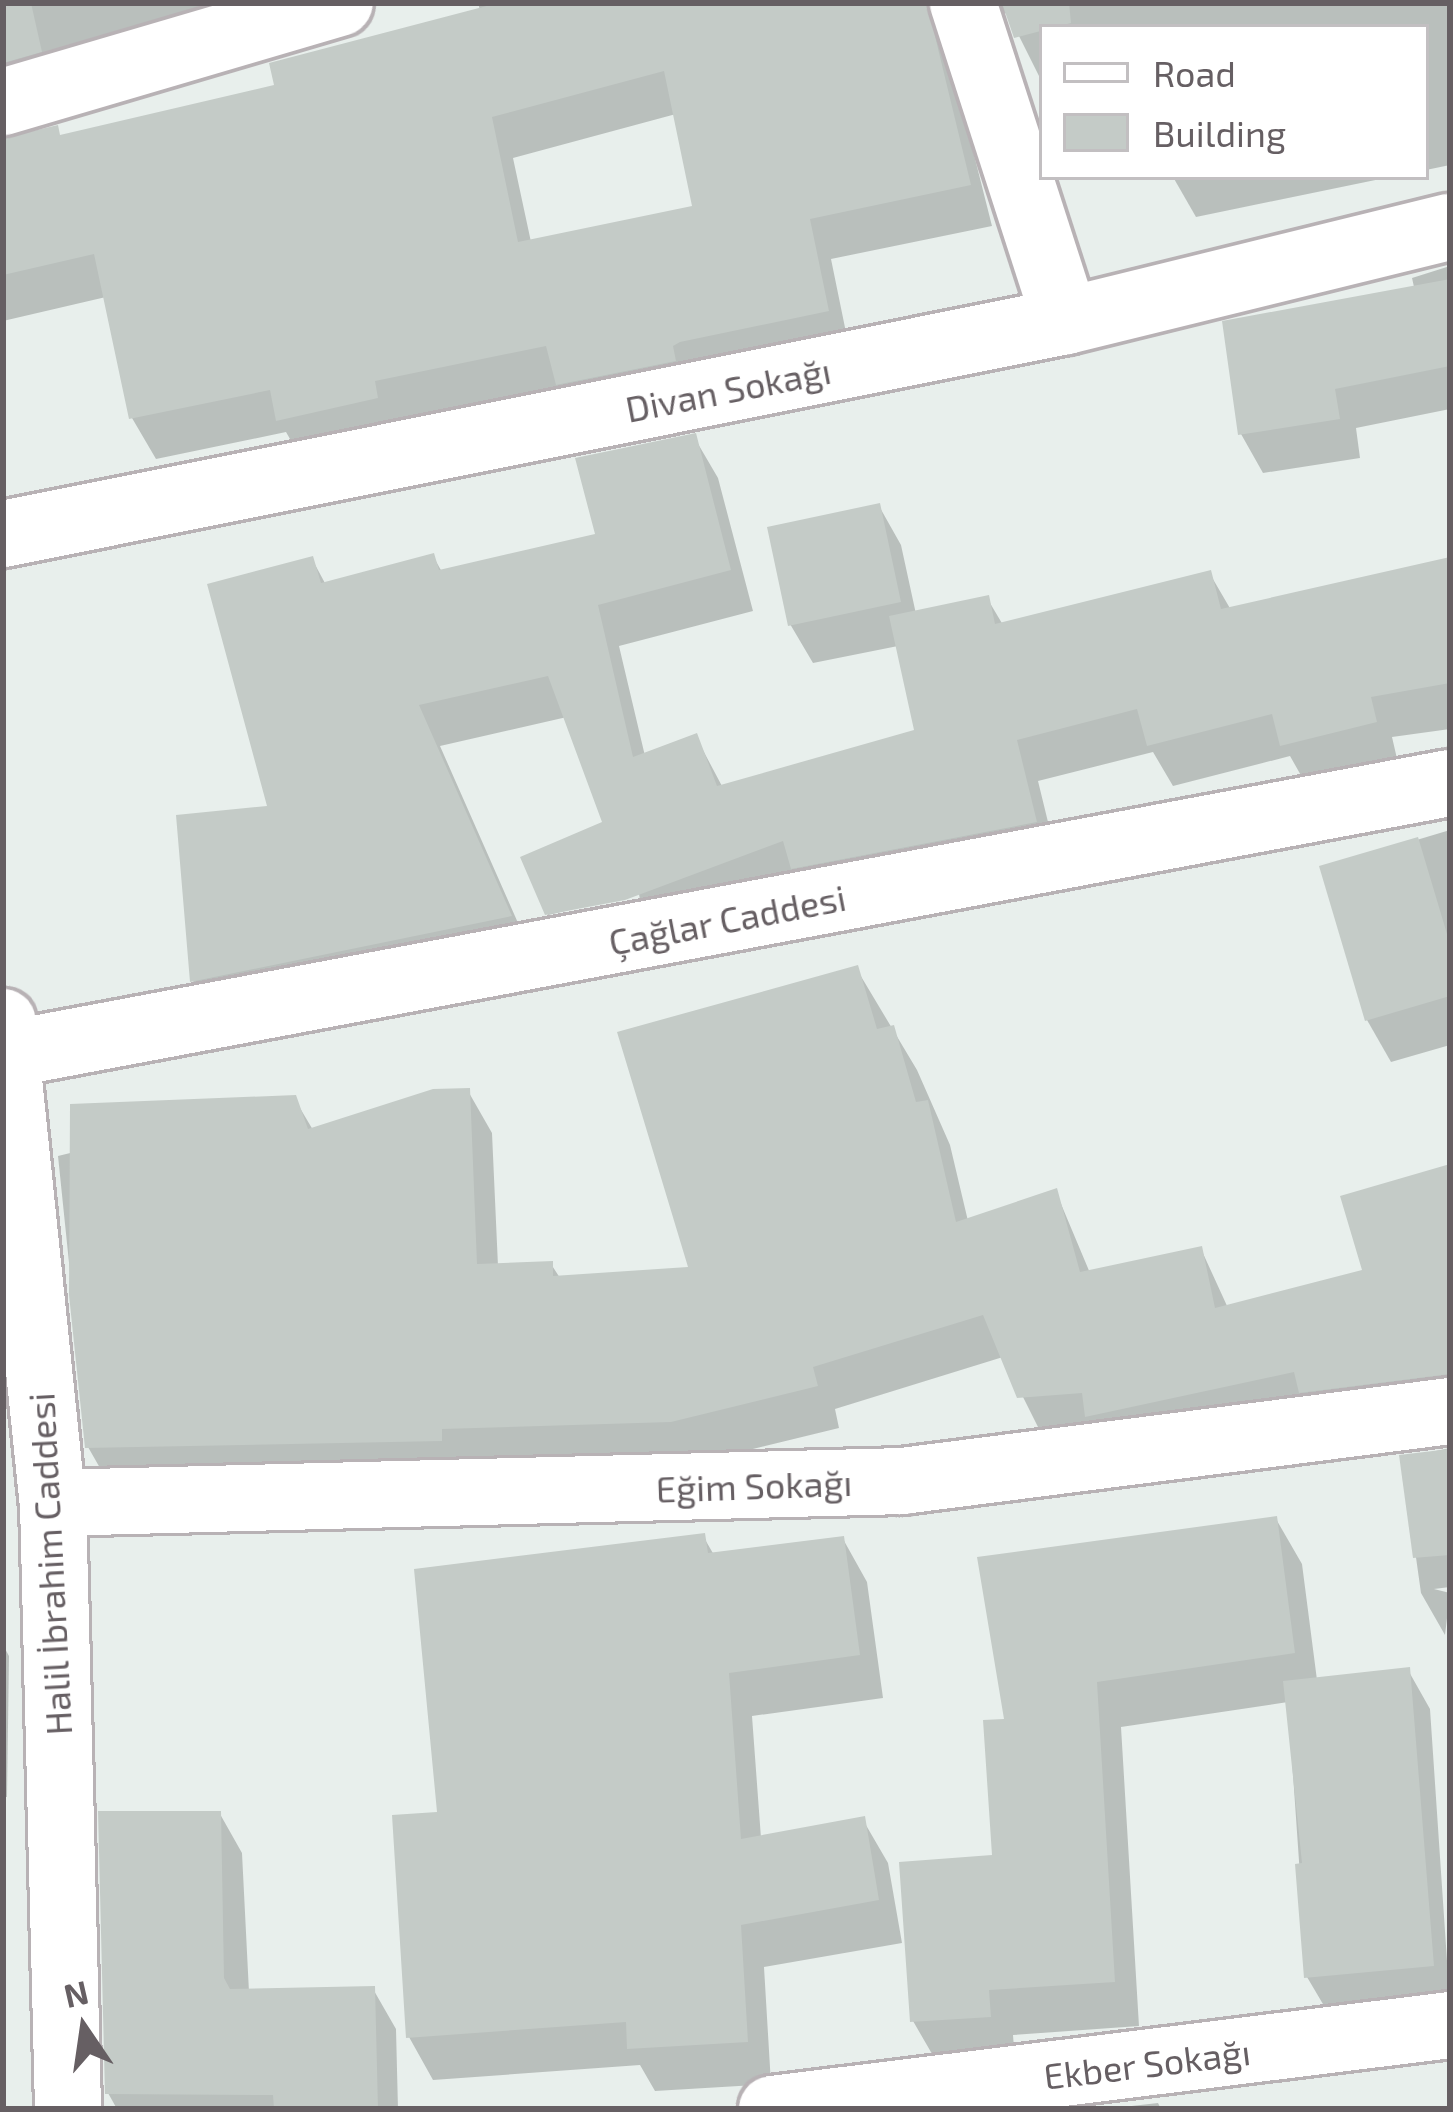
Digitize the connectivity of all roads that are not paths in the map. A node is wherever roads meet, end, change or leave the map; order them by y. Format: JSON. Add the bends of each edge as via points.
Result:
{"nodes":[{"id":1,"x":340,"y":3,"type":"edge"},
{"id":2,"x":963,"y":3,"type":"edge"},
{"id":3,"x":3,"y":102,"type":"edge"},
{"id":4,"x":1450,"y":227,"type":"edge"},
{"id":5,"x":1066,"y":321,"type":"junction"},
{"id":6,"x":3,"y":534,"type":"edge"},
{"id":7,"x":1450,"y":783,"type":"edge"},
{"id":8,"x":4,"y":1044,"type":"edge"},
{"id":9,"x":1450,"y":1411,"type":"edge"},
{"id":10,"x":53,"y":1503,"type":"junction"},
{"id":11,"x":1450,"y":2025,"type":"edge"},
{"id":12,"x":68,"y":2109,"type":"edge"},
{"id":13,"x":772,"y":2109,"type":"edge"}],
"edges":[{"from":1,"to":3,"type":"street"},
{"from":2,"to":5,"type":"street"},
{"from":4,"to":5,"type":"street","name":"Divan Sokağı"},
{"from":5,"to":6,"type":"street","name":"Divan Sokağı"},
{"from":7,"to":8,"type":"street","name":"Çağlar Caddesi"},
{"from":8,"to":10,"type":"street","name":"Halil İbrahim Caddesi"},
{"from":9,"to":10,"type":"street","name":"Eğim Sokağı","via":[[902,1481]]},
{"from":10,"to":12,"type":"street","name":"Halil İbrahim Caddesi"},
{"from":11,"to":13,"type":"street","name":"Ekber Sokağı"}]}
